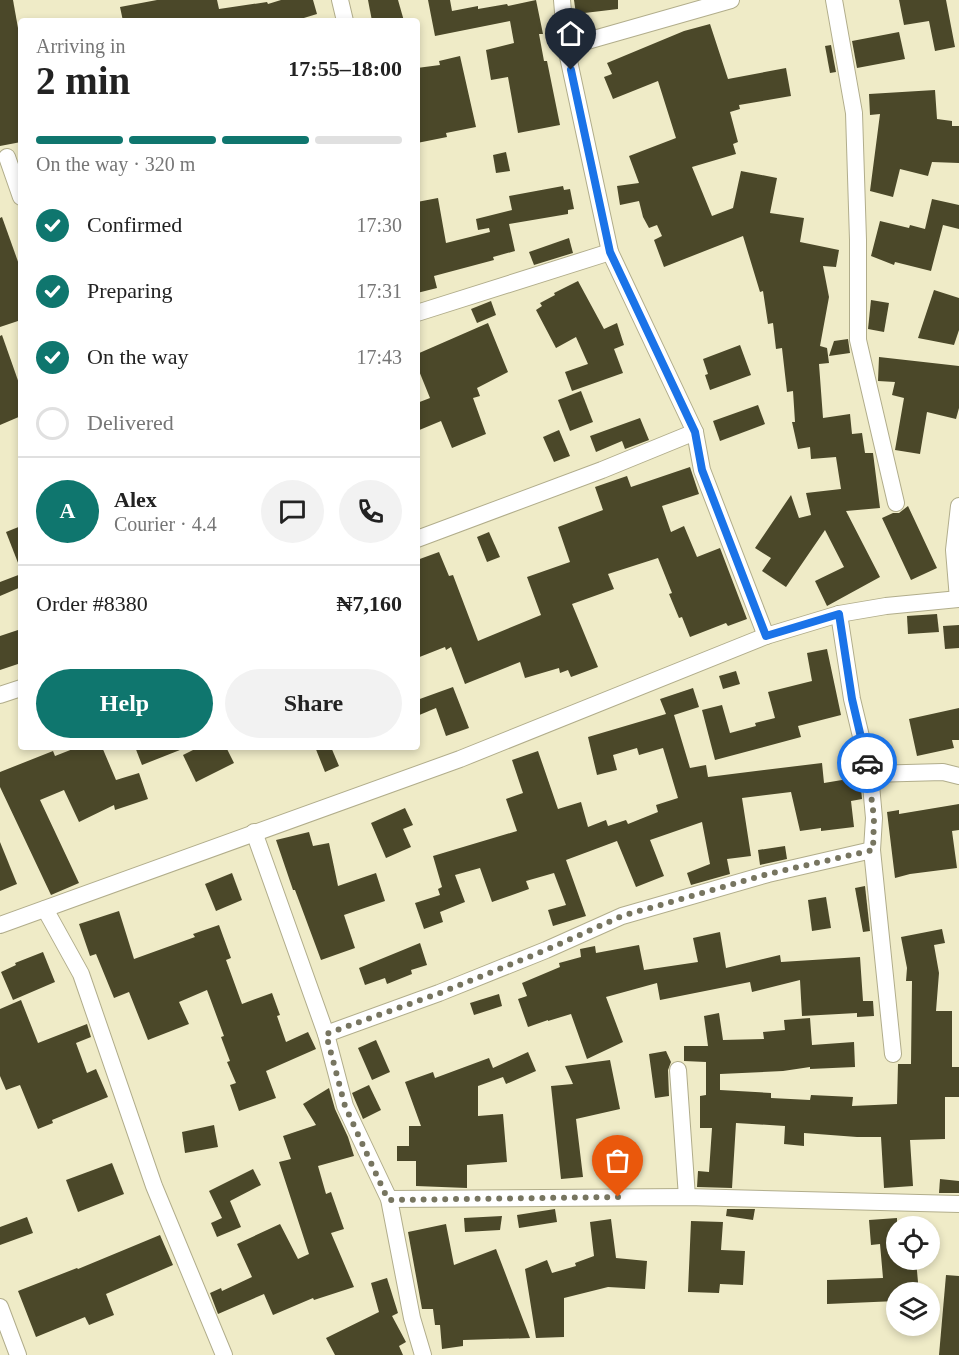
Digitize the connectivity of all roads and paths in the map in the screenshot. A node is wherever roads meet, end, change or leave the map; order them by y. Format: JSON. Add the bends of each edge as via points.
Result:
{"nodes":[{"id":1,"x":340,"y":0,"type":"edge"},
{"id":2,"x":562,"y":0,"type":"edge"},
{"id":3,"x":731,"y":0,"type":"edge"},
{"id":4,"x":834,"y":0,"type":"edge"},
{"id":5,"x":344,"y":18,"type":"edge"},
{"id":6,"x":566,"y":47,"type":"junction"},
{"id":7,"x":9,"y":156,"type":"edge"},
{"id":8,"x":18,"y":186,"type":"edge"},
{"id":9,"x":610,"y":252,"type":"junction"},
{"id":10,"x":420,"y":312,"type":"edge"},
{"id":11,"x":695,"y":432,"type":"junction"},
{"id":12,"x":896,"y":503,"type":"dead end"},
{"id":13,"x":959,"y":506,"type":"edge"},
{"id":14,"x":420,"y":538,"type":"edge"},
{"id":15,"x":958,"y":599,"type":"edge"},
{"id":16,"x":839,"y":614,"type":"junction"},
{"id":17,"x":766,"y":636,"type":"junction"},
{"id":18,"x":18,"y":689,"type":"edge"},
{"id":19,"x":0,"y":696,"type":"edge"},
{"id":20,"x":870,"y":774,"type":"junction"},
{"id":21,"x":959,"y":776,"type":"edge"},
{"id":22,"x":254,"y":832,"type":"junction"},
{"id":23,"x":873,"y":850,"type":"junction"},
{"id":24,"x":45,"y":909,"type":"junction"},
{"id":25,"x":0,"y":925,"type":"edge"},
{"id":26,"x":326,"y":1034,"type":"junction"},
{"id":27,"x":893,"y":1054,"type":"dead end"},
{"id":28,"x":678,"y":1070,"type":"dead end"},
{"id":29,"x":687,"y":1197,"type":"junction"},
{"id":30,"x":388,"y":1200,"type":"junction"},
{"id":31,"x":959,"y":1204,"type":"edge"},
{"id":32,"x":0,"y":1307,"type":"edge"},
{"id":33,"x":18,"y":1355,"type":"edge"},
{"id":34,"x":224,"y":1355,"type":"edge"},
{"id":35,"x":423,"y":1355,"type":"edge"}],
"edges":[{"from":1,"to":5,"type":"street"},
{"from":2,"to":6,"type":"street"},
{"from":3,"to":6,"type":"street"},
{"from":4,"to":12,"type":"street","via":[[854,113],[858,340]]},
{"from":6,"to":9,"type":"street"},
{"from":7,"to":8,"type":"street"},
{"from":9,"to":10,"type":"street"},
{"from":9,"to":11,"type":"street"},
{"from":11,"to":14,"type":"street"},
{"from":11,"to":17,"type":"street","via":[[702,470]]},
{"from":13,"to":15,"type":"street","via":[[954,550]]},
{"from":15,"to":16,"type":"street"},
{"from":16,"to":17,"type":"street"},
{"from":16,"to":20,"type":"street","via":[[852,699]]},
{"from":17,"to":22,"type":"street","via":[[460,759]]},
{"from":18,"to":19,"type":"street"},
{"from":20,"to":21,"type":"street","via":[[944,772]]},
{"from":20,"to":23,"type":"street"},
{"from":22,"to":24,"type":"street"},
{"from":22,"to":26,"type":"street"},
{"from":23,"to":26,"type":"street","via":[[768,874],[622,916],[440,993]]},
{"from":23,"to":27,"type":"street"},
{"from":24,"to":25,"type":"street"},
{"from":24,"to":34,"type":"street","via":[[81,974],[154,1186]]},
{"from":26,"to":30,"type":"street","via":[[345,1106]]},
{"from":28,"to":29,"type":"street"},
{"from":29,"to":30,"type":"street"},
{"from":29,"to":31,"type":"street"},
{"from":30,"to":35,"type":"street"},
{"from":32,"to":33,"type":"street"}]}
